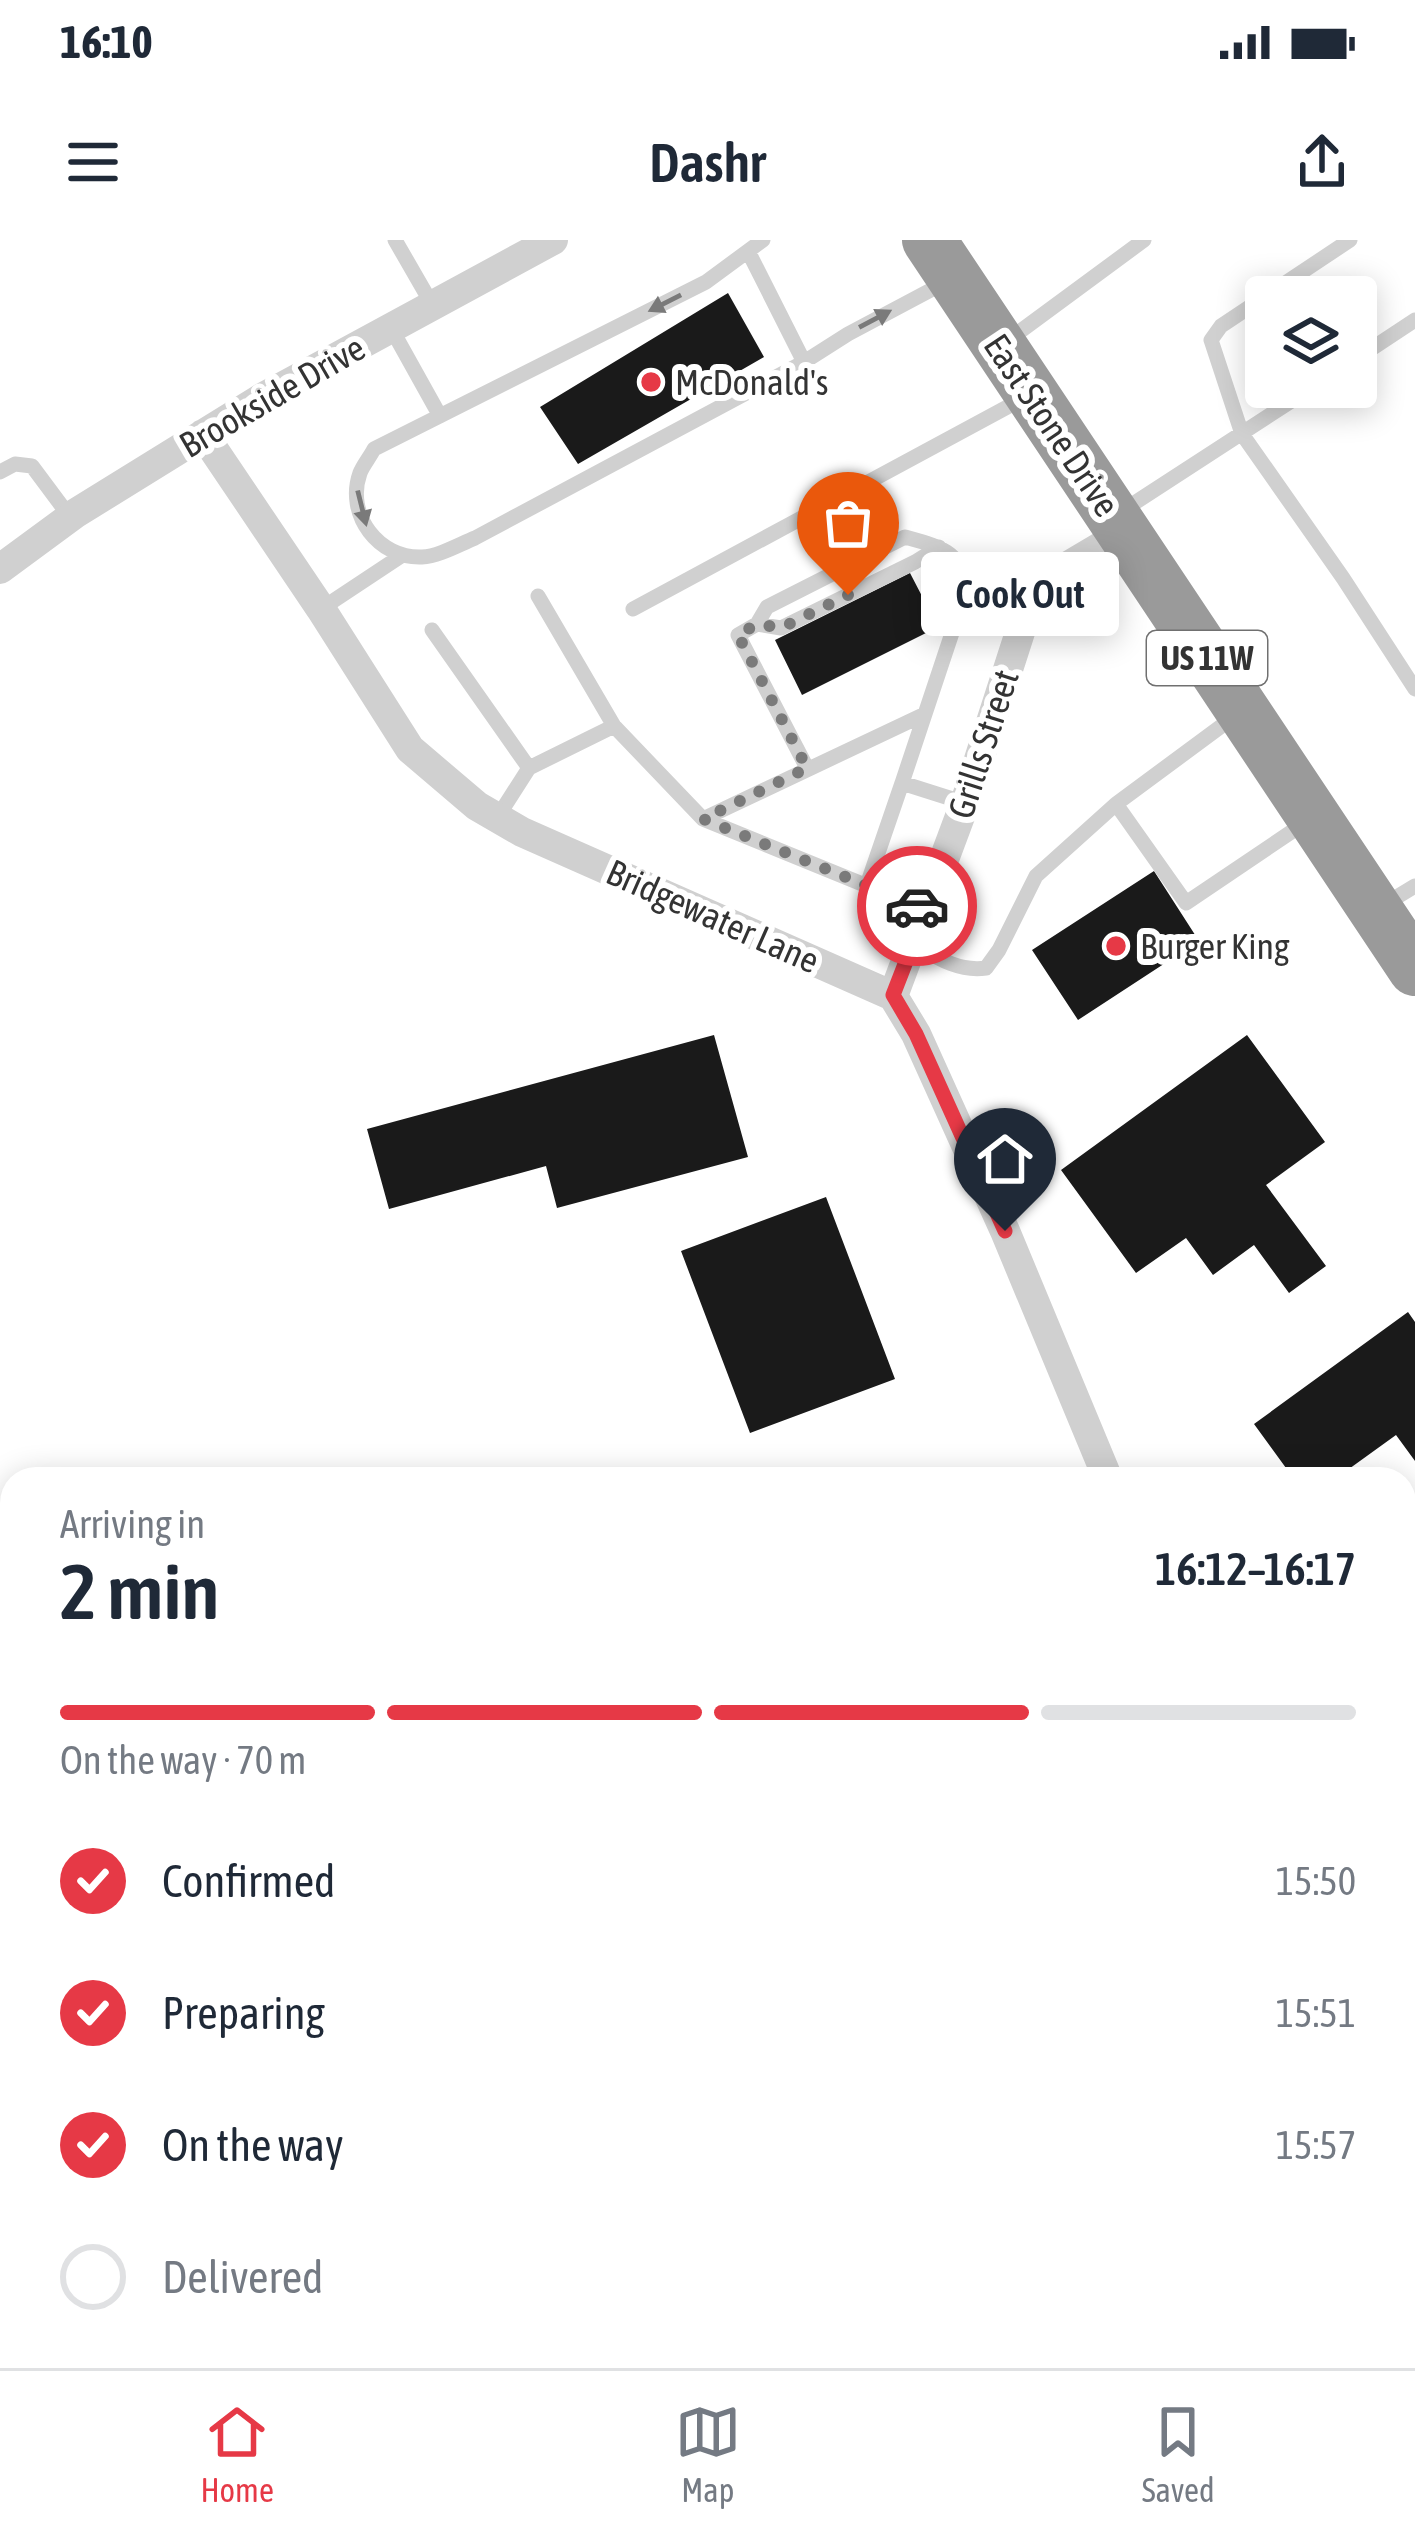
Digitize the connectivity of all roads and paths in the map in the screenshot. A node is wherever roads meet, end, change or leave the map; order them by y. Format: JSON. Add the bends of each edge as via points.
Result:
{"nodes":[{"id":1,"x":395,"y":240,"type":"edge"},
{"id":2,"x":763,"y":240,"type":"edge"},
{"id":3,"x":1144,"y":240,"type":"edge"},
{"id":4,"x":1350,"y":240,"type":"edge"},
{"id":5,"x":543,"y":242,"type":"edge"},
{"id":6,"x":748,"y":251,"type":"junction"},
{"id":7,"x":942,"y":259,"type":"edge"},
{"id":8,"x":433,"y":306,"type":"junction"},
{"id":9,"x":1415,"y":320,"type":"edge"},
{"id":10,"x":391,"y":328,"type":"junction"},
{"id":11,"x":1377,"y":345,"type":"edge"},
{"id":12,"x":1000,"y":346,"type":"junction"},
{"id":13,"x":804,"y":362,"type":"junction"},
{"id":14,"x":1031,"y":393,"type":"junction"},
{"id":15,"x":1281,"y":408,"type":"edge"},
{"id":16,"x":440,"y":416,"type":"junction"},
{"id":17,"x":203,"y":434,"type":"junction"},
{"id":18,"x":1242,"y":434,"type":"junction"},
{"id":19,"x":0,"y":472,"type":"edge"},
{"id":20,"x":70,"y":518,"type":"junction"},
{"id":21,"x":1119,"y":525,"type":"junction"},
{"id":22,"x":939,"y":547,"type":"junction"},
{"id":23,"x":401,"y":556,"type":"junction"},
{"id":24,"x":0,"y":568,"type":"edge"},
{"id":25,"x":538,"y":596,"type":"dead end"},
{"id":26,"x":321,"y":609,"type":"junction"},
{"id":27,"x":633,"y":609,"type":"dead end"},
{"id":28,"x":757,"y":624,"type":"junction"},
{"id":29,"x":432,"y":629,"type":"dead end"},
{"id":30,"x":1415,"y":689,"type":"edge"},
{"id":31,"x":1242,"y":711,"type":"junction"},
{"id":32,"x":925,"y":714,"type":"junction"},
{"id":33,"x":614,"y":726,"type":"junction"},
{"id":34,"x":530,"y":768,"type":"junction"},
{"id":35,"x":807,"y":768,"type":"junction"},
{"id":36,"x":902,"y":783,"type":"junction"},
{"id":37,"x":964,"y":803,"type":"junction"},
{"id":38,"x":1116,"y":804,"type":"junction"},
{"id":39,"x":1313,"y":817,"type":"junction"},
{"id":40,"x":497,"y":818,"type":"junction"},
{"id":41,"x":703,"y":819,"type":"junction"},
{"id":42,"x":867,"y":886,"type":"junction"},
{"id":43,"x":1395,"y":898,"type":"edge"},
{"id":44,"x":926,"y":910,"type":"junction"},
{"id":45,"x":912,"y":944,"type":"junction"},
{"id":46,"x":1415,"y":969,"type":"edge"},
{"id":47,"x":893,"y":995,"type":"junction"},
{"id":48,"x":1103,"y":1467,"type":"edge"}],
"edges":[{"from":1,"to":8,"type":"lane"},
{"from":2,"to":6,"type":"lane"},
{"from":3,"to":12,"type":"lane"},
{"from":4,"to":18,"type":"lane","via":[[1210,340]]},
{"from":5,"to":8,"type":"street","name":"Brookside Drive"},
{"from":6,"to":13,"type":"lane"},
{"from":6,"to":16,"type":"lane","one_way":true,"via":[[706,282]]},
{"from":7,"to":12,"type":"highway","name":"East Stone Drive","number":"US 11W"},
{"from":13,"to":7,"type":"lane","one_way":true},
{"from":8,"to":10,"type":"street","name":"Brookside Drive"},
{"from":9,"to":11,"type":"lane"},
{"from":10,"to":16,"type":"lane"},
{"from":10,"to":17,"type":"street","name":"Brookside Drive"},
{"from":12,"to":14,"type":"highway","name":"East Stone Drive","number":"US 11W"},
{"from":13,"to":23,"type":"lane","via":[[475,538],[427,557]]},
{"from":14,"to":21,"type":"highway","name":"East Stone Drive","number":"US 11W"},
{"from":14,"to":27,"type":"lane"},
{"from":15,"to":18,"type":"lane"},
{"from":16,"to":23,"type":"lane","one_way":true,"via":[[374,449],[360,473],[357,511]]},
{"from":17,"to":20,"type":"street","name":"Brookside Drive"},
{"from":17,"to":26,"type":"street","name":"Bridgewater Lane"},
{"from":18,"to":21,"type":"lane"},
{"from":18,"to":30,"type":"lane"},
{"from":19,"to":20,"type":"lane","via":[[32,466]]},
{"from":20,"to":24,"type":"street","name":"Brookside Drive"},
{"from":21,"to":31,"type":"highway","name":"East Stone Drive","number":"US 11W"},
{"from":21,"to":37,"type":"street","name":"Grills Street","via":[[1042,587]]},
{"from":22,"to":28,"type":"lane","via":[[781,628]]},
{"from":22,"to":28,"type":"lane","via":[[905,537],[766,607]]},
{"from":22,"to":32,"type":"lane","via":[[959,562],[965,594]]},
{"from":23,"to":26,"type":"lane"},
{"from":25,"to":33,"type":"lane"},
{"from":26,"to":40,"type":"street","name":"Bridgewater Lane","via":[[410,749]]},
{"from":28,"to":35,"type":"lane","via":[[738,635]]},
{"from":29,"to":34,"type":"lane"},
{"from":31,"to":38,"type":"lane"},
{"from":31,"to":39,"type":"highway","name":"East Stone Drive","number":"US 11W"},
{"from":32,"to":35,"type":"lane"},
{"from":32,"to":36,"type":"lane"},
{"from":33,"to":34,"type":"lane"},
{"from":33,"to":41,"type":"lane"},
{"from":34,"to":40,"type":"lane"},
{"from":35,"to":41,"type":"lane"},
{"from":36,"to":37,"type":"lane"},
{"from":36,"to":42,"type":"lane"},
{"from":37,"to":44,"type":"street","name":"Grills Street"},
{"from":38,"to":39,"type":"lane","via":[[1186,903]]},
{"from":38,"to":45,"type":"lane","via":[[1036,876],[986,968],[969,970]]},
{"from":39,"to":43,"type":"highway","name":"East Stone Drive","number":"US 11W"},
{"from":40,"to":47,"type":"street","name":"Bridgewater Lane"},
{"from":41,"to":42,"type":"lane"},
{"from":42,"to":44,"type":"lane"},
{"from":43,"to":46,"type":"highway","name":"East Stone Drive","number":"US 11W"},
{"from":44,"to":45,"type":"street","name":"Grills Street"},
{"from":45,"to":47,"type":"street","name":"Grills Street"},
{"from":47,"to":48,"type":"street","via":[[1005,1231]]}]}
